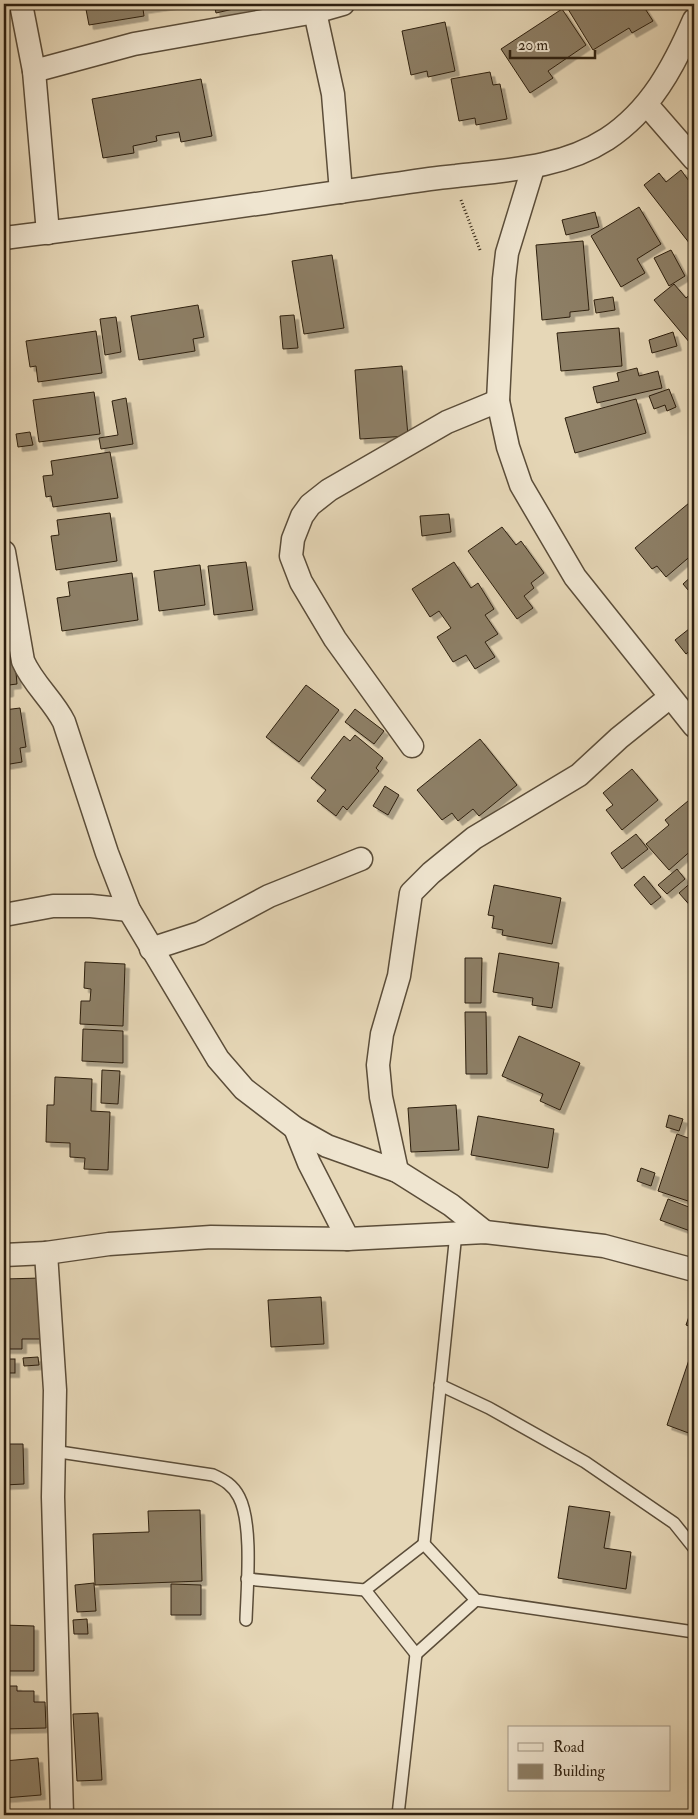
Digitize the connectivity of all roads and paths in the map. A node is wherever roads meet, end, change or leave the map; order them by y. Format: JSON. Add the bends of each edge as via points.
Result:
{"nodes":[{"id":1,"x":21,"y":4,"type":"edge"},
{"id":2,"x":342,"y":4,"type":"edge"},
{"id":3,"x":315,"y":12,"type":"junction"},
{"id":4,"x":694,"y":20,"type":"edge"},
{"id":5,"x":34,"y":70,"type":"junction"},
{"id":6,"x":647,"y":105,"type":"junction"},
{"id":7,"x":694,"y":159,"type":"edge"},
{"id":8,"x":533,"y":168,"type":"junction"},
{"id":9,"x":453,"y":176,"type":"junction"},
{"id":10,"x":340,"y":192,"type":"junction"},
{"id":11,"x":48,"y":233,"type":"junction"},
{"id":12,"x":4,"y":238,"type":"edge"},
{"id":13,"x":481,"y":253,"type":"dead end"},
{"id":14,"x":498,"y":401,"type":"junction"},
{"id":15,"x":4,"y":552,"type":"edge"},
{"id":16,"x":7,"y":586,"type":"edge"},
{"id":17,"x":670,"y":696,"type":"junction"},
{"id":18,"x":694,"y":726,"type":"edge"},
{"id":19,"x":412,"y":746,"type":"dead end"},
{"id":20,"x":361,"y":859,"type":"dead end"},
{"id":21,"x":129,"y":910,"type":"junction"},
{"id":22,"x":4,"y":915,"type":"edge"},
{"id":23,"x":151,"y":949,"type":"junction"},
{"id":24,"x":295,"y":1128,"type":"junction"},
{"id":25,"x":397,"y":1171,"type":"junction"},
{"id":26,"x":484,"y":1232,"type":"junction"},
{"id":27,"x":456,"y":1233,"type":"junction"},
{"id":28,"x":348,"y":1239,"type":"junction"},
{"id":29,"x":46,"y":1253,"type":"junction"},
{"id":30,"x":4,"y":1255,"type":"edge"},
{"id":31,"x":694,"y":1270,"type":"edge"},
{"id":32,"x":440,"y":1385,"type":"junction"},
{"id":33,"x":53,"y":1451,"type":"junction"},
{"id":34,"x":424,"y":1544,"type":"junction"},
{"id":35,"x":694,"y":1548,"type":"edge"},
{"id":36,"x":247,"y":1579,"type":"junction"},
{"id":37,"x":365,"y":1590,"type":"junction"},
{"id":38,"x":476,"y":1600,"type":"junction"},
{"id":39,"x":246,"y":1620,"type":"dead end"},
{"id":40,"x":694,"y":1632,"type":"edge"},
{"id":41,"x":416,"y":1654,"type":"junction"},
{"id":42,"x":694,"y":1807,"type":"edge"},
{"id":43,"x":62,"y":1815,"type":"edge"},
{"id":44,"x":398,"y":1815,"type":"edge"},
{"id":45,"x":687,"y":1815,"type":"edge"}],
"edges":[{"from":1,"to":5,"type":"street"},
{"from":2,"to":3,"type":"street"},
{"from":3,"to":5,"type":"street","via":[[134,44]]},
{"from":3,"to":10,"type":"street","via":[[333,94]]},
{"from":4,"to":6,"type":"street","via":[[676,62]]},
{"from":5,"to":11,"type":"street"},
{"from":6,"to":7,"type":"street"},
{"from":6,"to":8,"type":"street","via":[[607,139],[575,155]]},
{"from":8,"to":9,"type":"street"},
{"from":8,"to":14,"type":"street","via":[[507,253]]},
{"from":9,"to":10,"type":"street"},
{"from":9,"to":13,"type":"path"},
{"from":10,"to":11,"type":"street"},
{"from":11,"to":12,"type":"street"},
{"from":14,"to":17,"type":"street","via":[[521,486],[575,577]]},
{"from":14,"to":19,"type":"street","via":[[447,422],[329,490],[310,505],[293,539],[291,556],[301,582],[335,639]]},
{"from":15,"to":16,"type":"street"},
{"from":16,"to":21,"type":"street","via":[[23,661],[64,722],[106,853]]},
{"from":17,"to":18,"type":"street"},
{"from":17,"to":25,"type":"street","via":[[579,775],[474,838],[411,893],[399,976],[382,1034],[378,1064],[381,1096]]},
{"from":20,"to":23,"type":"street","via":[[269,896],[200,933]]},
{"from":21,"to":22,"type":"street","via":[[53,906]]},
{"from":21,"to":23,"type":"street"},
{"from":23,"to":24,"type":"street","via":[[218,1059],[244,1089]]},
{"from":24,"to":25,"type":"street","via":[[327,1146]]},
{"from":24,"to":28,"type":"street","via":[[308,1162]]},
{"from":25,"to":26,"type":"street","via":[[451,1205]]},
{"from":26,"to":27,"type":"street"},
{"from":26,"to":31,"type":"street","via":[[604,1246]]},
{"from":27,"to":28,"type":"street"},
{"from":27,"to":32,"type":"lane"},
{"from":28,"to":29,"type":"street","via":[[211,1237],[109,1244]]},
{"from":29,"to":30,"type":"street"},
{"from":29,"to":33,"type":"street","via":[[55,1390]]},
{"from":32,"to":34,"type":"lane"},
{"from":32,"to":35,"type":"lane","via":[[489,1408],[586,1462],[674,1523]]},
{"from":33,"to":36,"type":"lane","via":[[213,1475],[227,1482],[239,1498],[246,1527]]},
{"from":33,"to":43,"type":"street"},
{"from":34,"to":37,"type":"lane"},
{"from":34,"to":38,"type":"lane"},
{"from":36,"to":37,"type":"lane"},
{"from":36,"to":39,"type":"lane"},
{"from":37,"to":41,"type":"lane"},
{"from":38,"to":40,"type":"lane"},
{"from":38,"to":41,"type":"lane"},
{"from":41,"to":44,"type":"lane"},
{"from":42,"to":45,"type":"path"}]}
